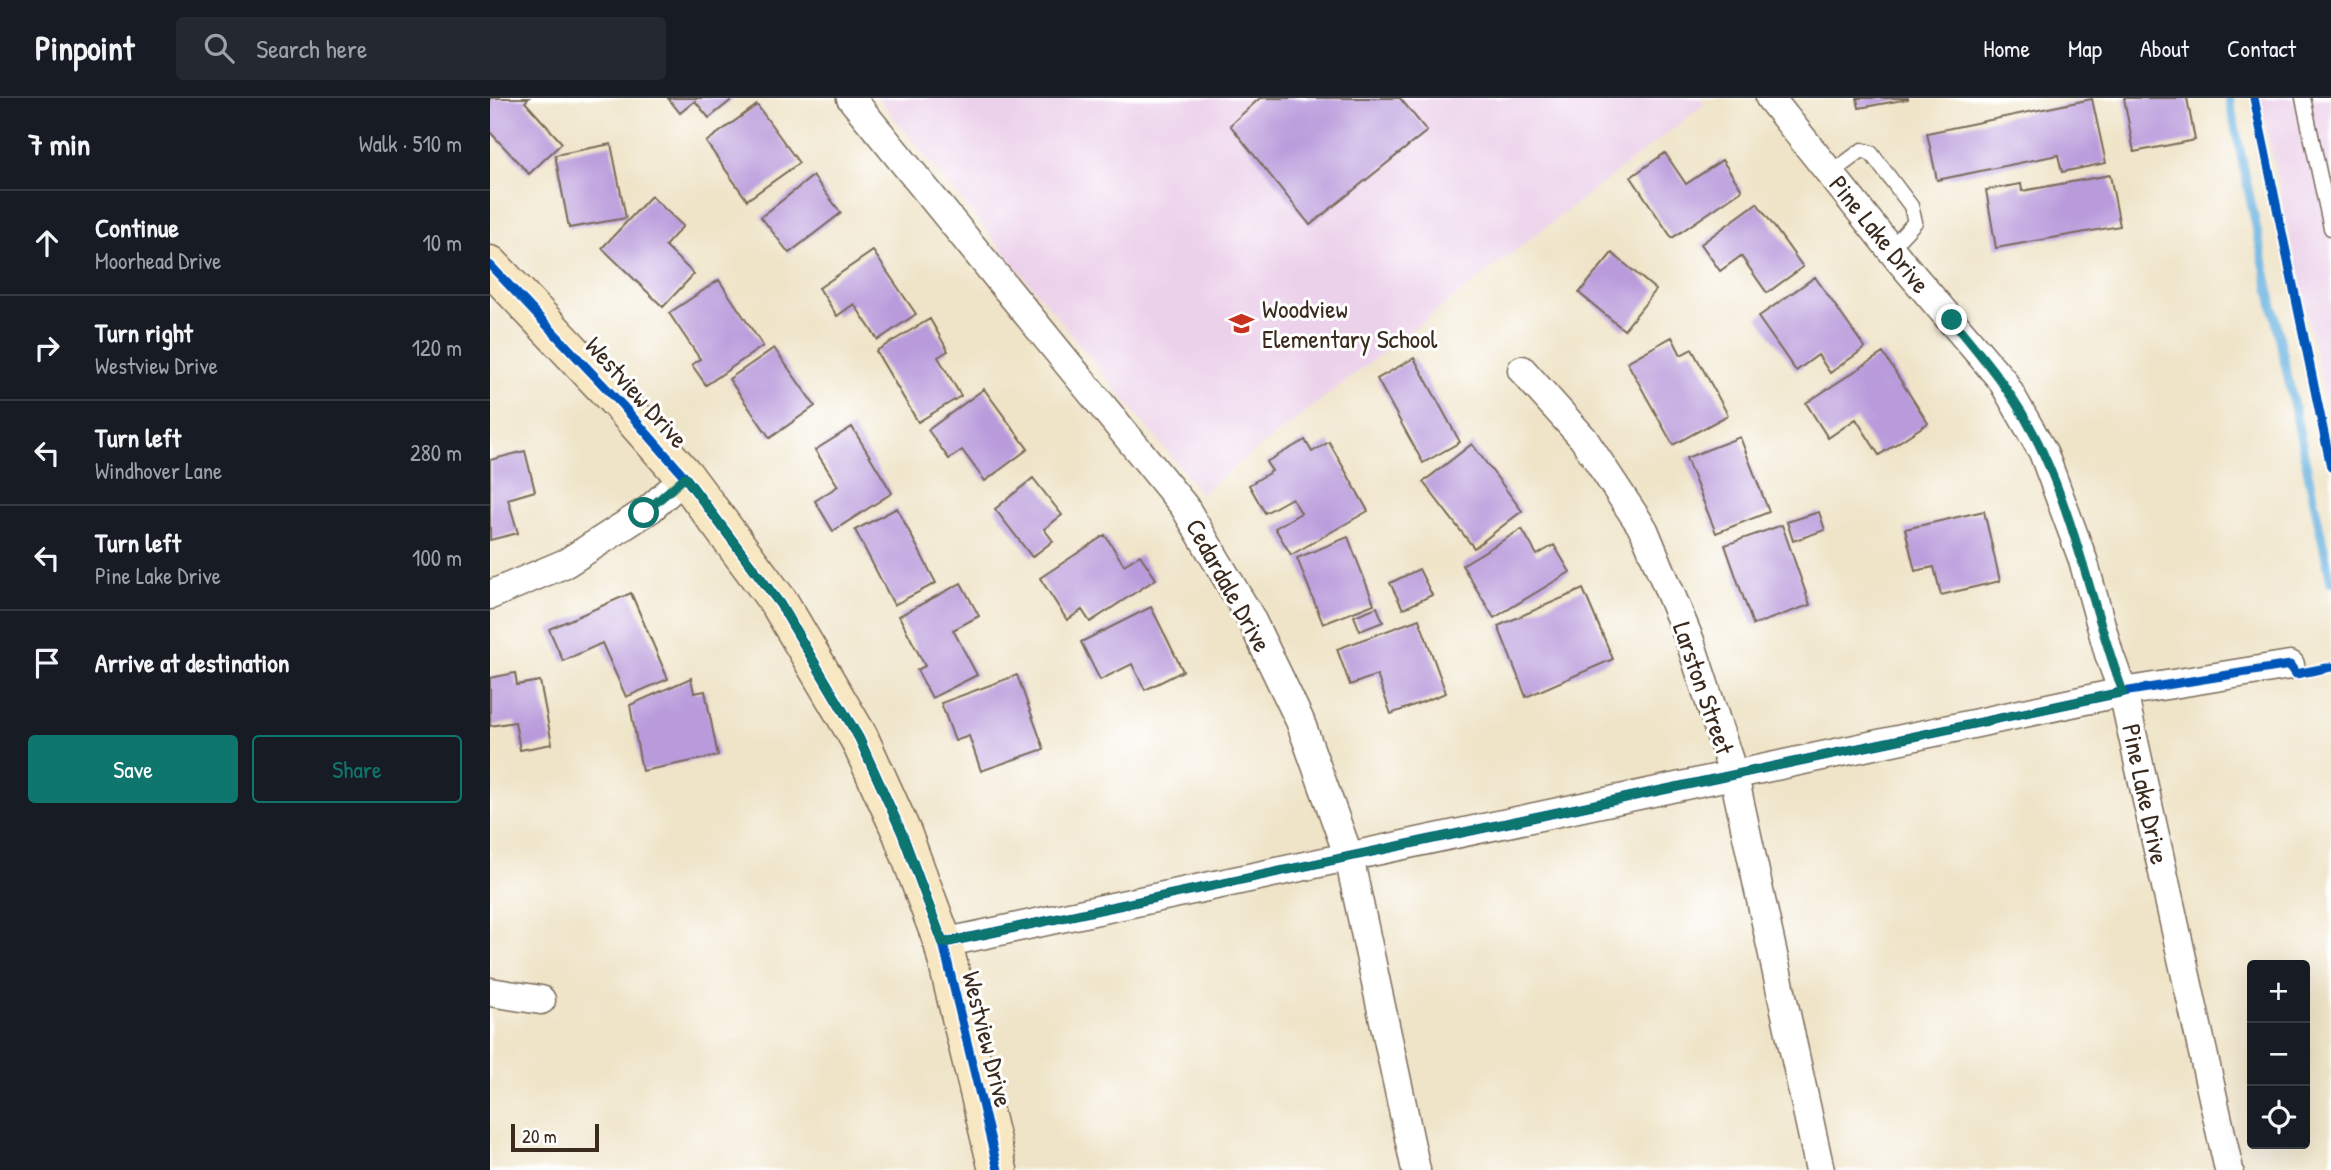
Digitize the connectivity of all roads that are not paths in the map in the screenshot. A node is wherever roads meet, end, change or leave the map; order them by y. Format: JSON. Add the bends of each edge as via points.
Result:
{"nodes":[{"id":1,"x":851,"y":98,"type":"edge"},
{"id":2,"x":1770,"y":98,"type":"edge"},
{"id":3,"x":2303,"y":98,"type":"edge"},
{"id":4,"x":1830,"y":174,"type":"junction"},
{"id":5,"x":2331,"y":228,"type":"edge"},
{"id":6,"x":1890,"y":249,"type":"junction"},
{"id":7,"x":490,"y":265,"type":"edge"},
{"id":8,"x":1522,"y":370,"type":"dead end"},
{"id":9,"x":685,"y":477,"type":"junction"},
{"id":10,"x":490,"y":595,"type":"edge"},
{"id":11,"x":2290,"y":665,"type":"dead end"},
{"id":12,"x":2123,"y":692,"type":"junction"},
{"id":13,"x":1734,"y":776,"type":"junction"},
{"id":14,"x":1349,"y":857,"type":"junction"},
{"id":15,"x":943,"y":943,"type":"junction"},
{"id":16,"x":490,"y":992,"type":"edge"},
{"id":17,"x":541,"y":1000,"type":"dead end"},
{"id":18,"x":998,"y":1170,"type":"edge"},
{"id":19,"x":1416,"y":1170,"type":"edge"},
{"id":20,"x":1820,"y":1170,"type":"edge"},
{"id":21,"x":2229,"y":1170,"type":"edge"}],
"edges":[{"from":1,"to":14,"type":"street","name":"Cedardale Drive","via":[[1184,506],[1250,617],[1300,721]]},
{"from":2,"to":4,"type":"street","name":"Pine Lake Drive"},
{"from":3,"to":5,"type":"lane"},
{"from":4,"to":6,"type":"street","name":"Pine Lake Drive"},
{"from":4,"to":6,"type":"lane","via":[[1862,150],[1871,153],[1911,206],[1915,222]]},
{"from":6,"to":12,"type":"street","name":"Pine Lake Drive","via":[[2002,380],[2043,452],[2083,560]]},
{"from":7,"to":9,"type":"main road","name":"Westview Drive"},
{"from":8,"to":13,"type":"street","name":"Larston Street","via":[[1583,438],[1644,530],[1690,641]]},
{"from":9,"to":10,"type":"street","via":[[650,509],[566,563]]},
{"from":9,"to":15,"type":"main road","name":"Westview Drive","via":[[780,604],[859,738],[902,833]]},
{"from":11,"to":12,"type":"street"},
{"from":12,"to":13,"type":"street"},
{"from":12,"to":21,"type":"street","name":"Pine Lake Drive"},
{"from":13,"to":14,"type":"street"},
{"from":13,"to":20,"type":"street","name":"Larston Street"},
{"from":14,"to":15,"type":"street"},
{"from":14,"to":19,"type":"street","name":"Cedardale Drive"},
{"from":15,"to":18,"type":"main road","name":"Westview Drive"},
{"from":16,"to":17,"type":"street"}]}
